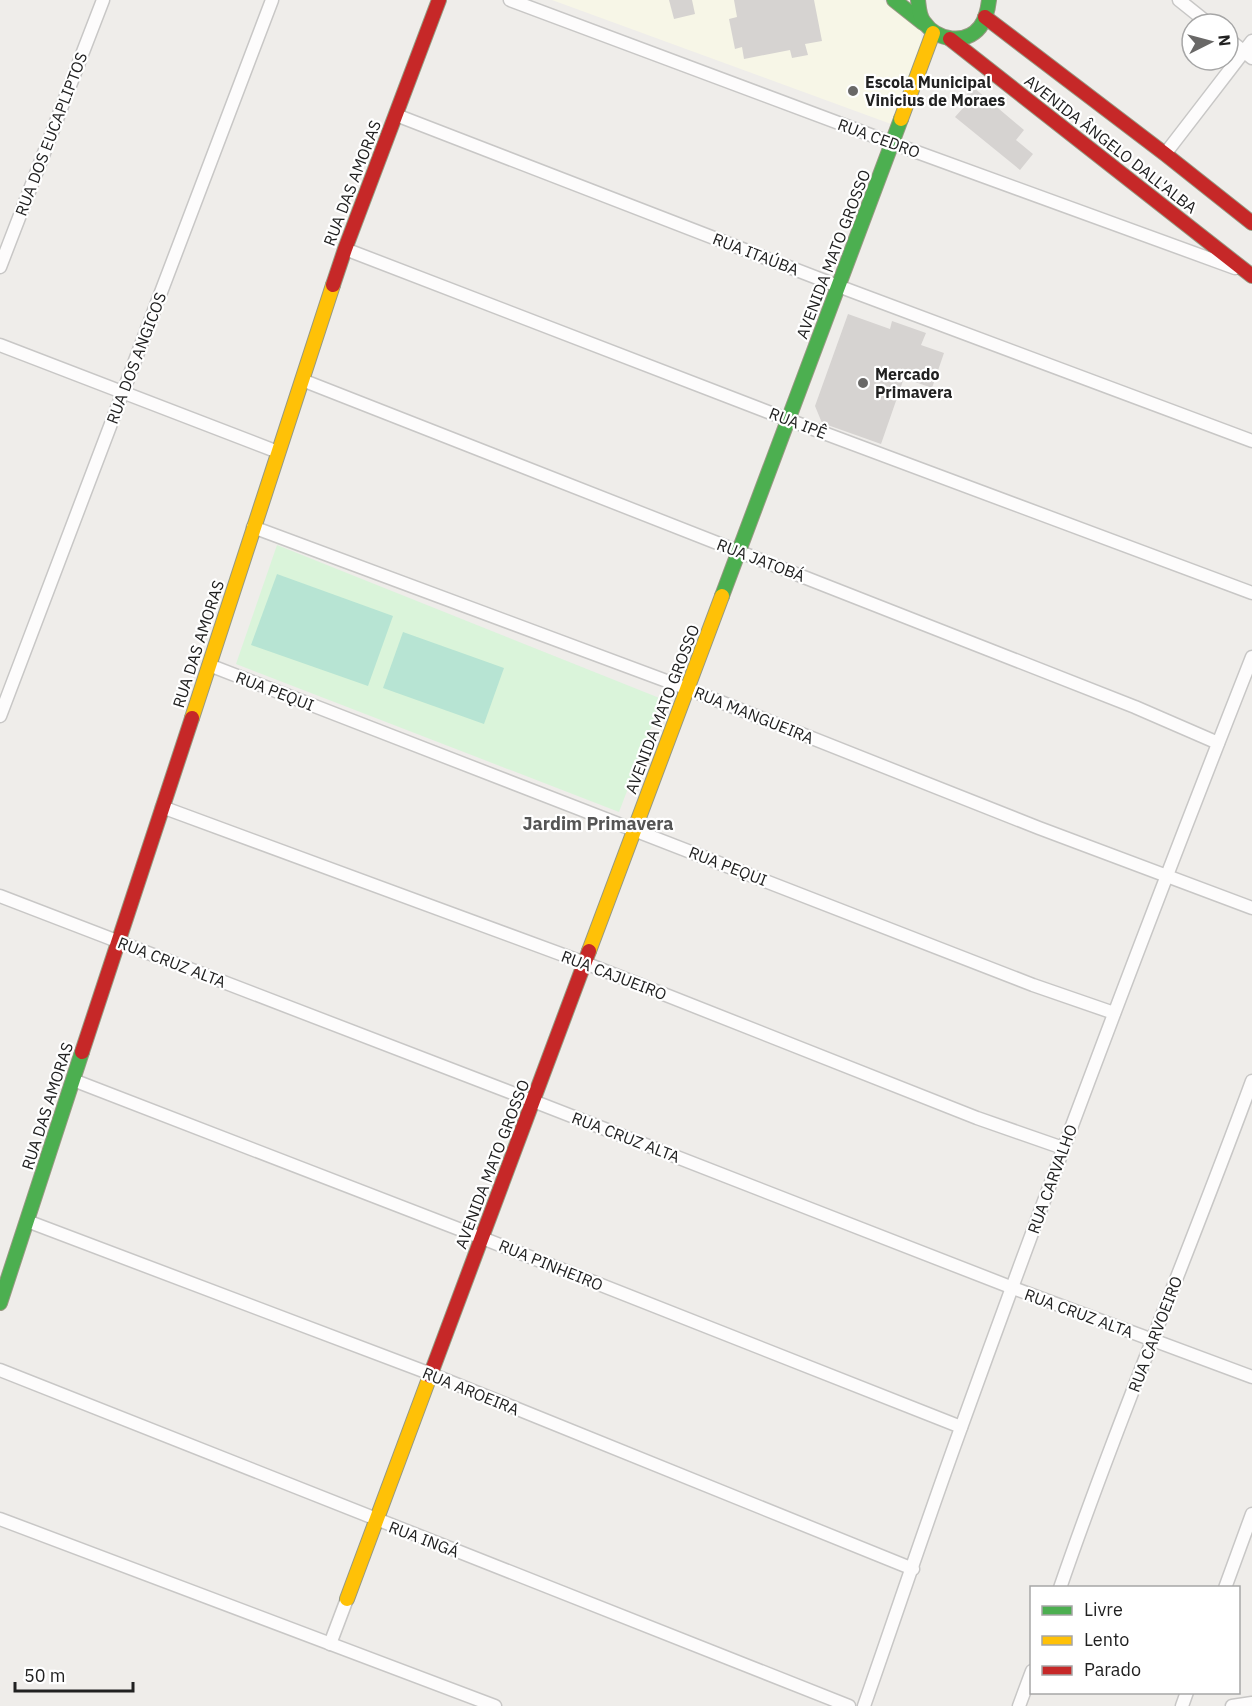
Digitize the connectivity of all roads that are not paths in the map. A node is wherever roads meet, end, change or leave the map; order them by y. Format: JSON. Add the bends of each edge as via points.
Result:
{"nodes":[{"id":1,"x":103,"y":0,"type":"edge"},
{"id":2,"x":272,"y":0,"type":"edge"},
{"id":3,"x":439,"y":0,"type":"edge"},
{"id":4,"x":510,"y":0,"type":"edge"},
{"id":5,"x":894,"y":0,"type":"edge"},
{"id":6,"x":918,"y":0,"type":"edge"},
{"id":7,"x":989,"y":0,"type":"edge"},
{"id":8,"x":1179,"y":0,"type":"edge"},
{"id":9,"x":1194,"y":12,"type":"edge"},
{"id":10,"x":985,"y":17,"type":"junction"},
{"id":11,"x":928,"y":29,"type":"junction"},
{"id":12,"x":950,"y":39,"type":"junction"},
{"id":13,"x":1252,"y":41,"type":"edge"},
{"id":14,"x":1248,"y":55,"type":"edge"},
{"id":15,"x":396,"y":115,"type":"junction"},
{"id":16,"x":892,"y":143,"type":"junction"},
{"id":17,"x":1165,"y":154,"type":"junction"},
{"id":18,"x":1252,"y":223,"type":"edge"},
{"id":19,"x":345,"y":249,"type":"junction"},
{"id":20,"x":0,"y":267,"type":"edge"},
{"id":21,"x":1251,"y":274,"type":"edge"},
{"id":22,"x":838,"y":286,"type":"junction"},
{"id":23,"x":0,"y":345,"type":"edge"},
{"id":24,"x":302,"y":380,"type":"junction"},
{"id":25,"x":123,"y":392,"type":"junction"},
{"id":26,"x":789,"y":420,"type":"junction"},
{"id":27,"x":1252,"y":441,"type":"edge"},
{"id":28,"x":278,"y":452,"type":"junction"},
{"id":29,"x":254,"y":527,"type":"junction"},
{"id":30,"x":739,"y":551,"type":"junction"},
{"id":31,"x":1252,"y":593,"type":"edge"},
{"id":32,"x":1252,"y":657,"type":"edge"},
{"id":33,"x":209,"y":665,"type":"junction"},
{"id":34,"x":688,"y":688,"type":"junction"},
{"id":35,"x":0,"y":716,"type":"edge"},
{"id":36,"x":1218,"y":743,"type":"junction"},
{"id":37,"x":162,"y":807,"type":"junction"},
{"id":38,"x":635,"y":830,"type":"junction"},
{"id":39,"x":1166,"y":876,"type":"junction"},
{"id":40,"x":0,"y":896,"type":"edge"},
{"id":41,"x":1252,"y":908,"type":"edge"},
{"id":42,"x":118,"y":941,"type":"junction"},
{"id":43,"x":585,"y":963,"type":"junction"},
{"id":44,"x":1114,"y":1013,"type":"junction"},
{"id":45,"x":73,"y":1080,"type":"junction"},
{"id":46,"x":1252,"y":1080,"type":"edge"},
{"id":47,"x":533,"y":1101,"type":"junction"},
{"id":48,"x":1063,"y":1148,"type":"junction"},
{"id":49,"x":27,"y":1221,"type":"junction"},
{"id":50,"x":482,"y":1238,"type":"junction"},
{"id":51,"x":1013,"y":1288,"type":"junction"},
{"id":52,"x":0,"y":1303,"type":"edge"},
{"id":53,"x":1152,"y":1340,"type":"junction"},
{"id":54,"x":0,"y":1370,"type":"edge"},
{"id":55,"x":431,"y":1374,"type":"junction"},
{"id":56,"x":1252,"y":1377,"type":"edge"},
{"id":57,"x":962,"y":1427,"type":"junction"},
{"id":58,"x":1252,"y":1514,"type":"edge"},
{"id":59,"x":0,"y":1519,"type":"edge"},
{"id":60,"x":376,"y":1520,"type":"junction"},
{"id":61,"x":913,"y":1569,"type":"junction"},
{"id":62,"x":1060,"y":1586,"type":"edge"},
{"id":63,"x":1225,"y":1586,"type":"edge"},
{"id":64,"x":347,"y":1599,"type":"joint"},
{"id":65,"x":330,"y":1644,"type":"junction"},
{"id":66,"x":1030,"y":1676,"type":"edge"},
{"id":67,"x":1252,"y":1703,"type":"edge"},
{"id":68,"x":495,"y":1706,"type":"edge"},
{"id":69,"x":849,"y":1706,"type":"edge"},
{"id":70,"x":864,"y":1706,"type":"edge"},
{"id":71,"x":1019,"y":1706,"type":"edge"},
{"id":72,"x":1232,"y":1706,"type":"edge"}],
"edges":[{"from":1,"to":20,"type":"street","name":"RUA DOS EUCAPLIPTOS"},
{"from":2,"to":25,"type":"street","name":"RUA DOS ANGICOS"},
{"from":3,"to":15,"type":"street","name":"RUA DAS AMORAS"},
{"from":4,"to":16,"type":"street","name":"RUA CEDRO"},
{"from":5,"to":11,"type":"street"},
{"from":6,"to":11,"type":"street","via":[[919,15]]},
{"from":7,"to":10,"type":"street"},
{"from":8,"to":9,"type":"street"},
{"from":10,"to":12,"type":"street","via":[[972,34]]},
{"from":10,"to":17,"type":"street","name":"AVENIDA ÂNGELO DALL'ALBA"},
{"from":11,"to":12,"type":"street","name":"AVENIDA ÂNGELO DALL'ALBA"},
{"from":11,"to":16,"type":"street","name":"AVENIDA MATO GROSSO"},
{"from":12,"to":21,"type":"street","name":"AVENIDA ÂNGELO DALL'ALBA"},
{"from":13,"to":14,"type":"street"},
{"from":14,"to":17,"type":"street"},
{"from":15,"to":19,"type":"street","name":"RUA DAS AMORAS"},
{"from":15,"to":22,"type":"street","name":"RUA ITAÚBA"},
{"from":16,"to":21,"type":"street","name":"RUA CEDRO"},
{"from":16,"to":22,"type":"street","name":"AVENIDA MATO GROSSO"},
{"from":17,"to":18,"type":"street","name":"AVENIDA ÂNGELO DALL'ALBA"},
{"from":19,"to":24,"type":"street","name":"RUA DAS AMORAS"},
{"from":19,"to":26,"type":"street","name":"RUA IPÊ"},
{"from":22,"to":26,"type":"street","name":"AVENIDA MATO GROSSO"},
{"from":22,"to":27,"type":"street","name":"RUA ITAÚBA"},
{"from":23,"to":25,"type":"street"},
{"from":24,"to":28,"type":"street","name":"RUA DAS AMORAS"},
{"from":24,"to":30,"type":"street","name":"RUA JATOBÁ"},
{"from":25,"to":28,"type":"street"},
{"from":25,"to":35,"type":"street","name":"RUA DOS ANGICOS"},
{"from":26,"to":30,"type":"street","name":"AVENIDA MATO GROSSO"},
{"from":26,"to":31,"type":"street","name":"RUA IPÊ"},
{"from":28,"to":29,"type":"street","name":"RUA DAS AMORAS"},
{"from":29,"to":33,"type":"street","name":"RUA DAS AMORAS"},
{"from":29,"to":34,"type":"street","name":"RUA MANGUEIRA"},
{"from":30,"to":34,"type":"street","name":"AVENIDA MATO GROSSO"},
{"from":30,"to":36,"type":"street","name":"RUA JATOBÁ"},
{"from":32,"to":36,"type":"street","name":"RUA CARVALHO"},
{"from":33,"to":37,"type":"street","name":"RUA DAS AMORAS"},
{"from":33,"to":38,"type":"street","name":"RUA PEQUI"},
{"from":34,"to":38,"type":"street","name":"AVENIDA MATO GROSSO"},
{"from":34,"to":39,"type":"street","name":"RUA MANGUEIRA"},
{"from":36,"to":39,"type":"street","name":"RUA CARVALHO"},
{"from":37,"to":42,"type":"street","name":"RUA DAS AMORAS"},
{"from":37,"to":43,"type":"street","name":"RUA CAJUEIRO"},
{"from":38,"to":43,"type":"street","name":"AVENIDA MATO GROSSO"},
{"from":38,"to":44,"type":"street","name":"RUA PEQUI"},
{"from":39,"to":41,"type":"street","name":"RUA MANGUEIRA"},
{"from":39,"to":44,"type":"street","name":"RUA CARVALHO"},
{"from":40,"to":42,"type":"street","name":"RUA CRUZ ALTA"},
{"from":42,"to":45,"type":"street","name":"RUA DAS AMORAS"},
{"from":42,"to":47,"type":"street","name":"RUA CRUZ ALTA"},
{"from":43,"to":47,"type":"street","name":"AVENIDA MATO GROSSO"},
{"from":43,"to":48,"type":"street","name":"RUA CAJUEIRO","via":[[977,1118]]},
{"from":44,"to":48,"type":"street","name":"RUA CARVALHO"},
{"from":45,"to":49,"type":"street","name":"RUA DAS AMORAS"},
{"from":45,"to":50,"type":"street","name":"RUA PINHEIRO"},
{"from":46,"to":53,"type":"street","name":"RUA CARVOEIRO"},
{"from":47,"to":50,"type":"street","name":"AVENIDA MATO GROSSO"},
{"from":47,"to":51,"type":"street","name":"RUA CRUZ ALTA"},
{"from":48,"to":51,"type":"street","name":"RUA CARVALHO"},
{"from":49,"to":52,"type":"street","name":"RUA DAS AMORAS"},
{"from":49,"to":55,"type":"street","name":"RUA AROEIRA"},
{"from":50,"to":55,"type":"street","name":"AVENIDA MATO GROSSO"},
{"from":50,"to":57,"type":"street","name":"RUA PINHEIRO"},
{"from":51,"to":53,"type":"street","name":"RUA CRUZ ALTA"},
{"from":51,"to":57,"type":"street","name":"RUA CARVALHO"},
{"from":53,"to":56,"type":"street","name":"RUA CRUZ ALTA"},
{"from":53,"to":62,"type":"street","name":"RUA CARVOEIRO"},
{"from":54,"to":60,"type":"street","name":"RUA INGÁ"},
{"from":55,"to":60,"type":"street","name":"AVENIDA MATO GROSSO"},
{"from":55,"to":61,"type":"street","name":"RUA AROEIRA"},
{"from":57,"to":61,"type":"street","name":"RUA CARVALHO"},
{"from":58,"to":63,"type":"street"},
{"from":59,"to":65,"type":"street"},
{"from":60,"to":64,"type":"street","name":"AVENIDA MATO GROSSO"},
{"from":60,"to":69,"type":"street","name":"RUA INGÁ"},
{"from":61,"to":70,"type":"street","name":"RUA CARVALHO"},
{"from":64,"to":65,"type":"street"},
{"from":65,"to":68,"type":"street"},
{"from":66,"to":71,"type":"street"},
{"from":67,"to":72,"type":"street"}]}
